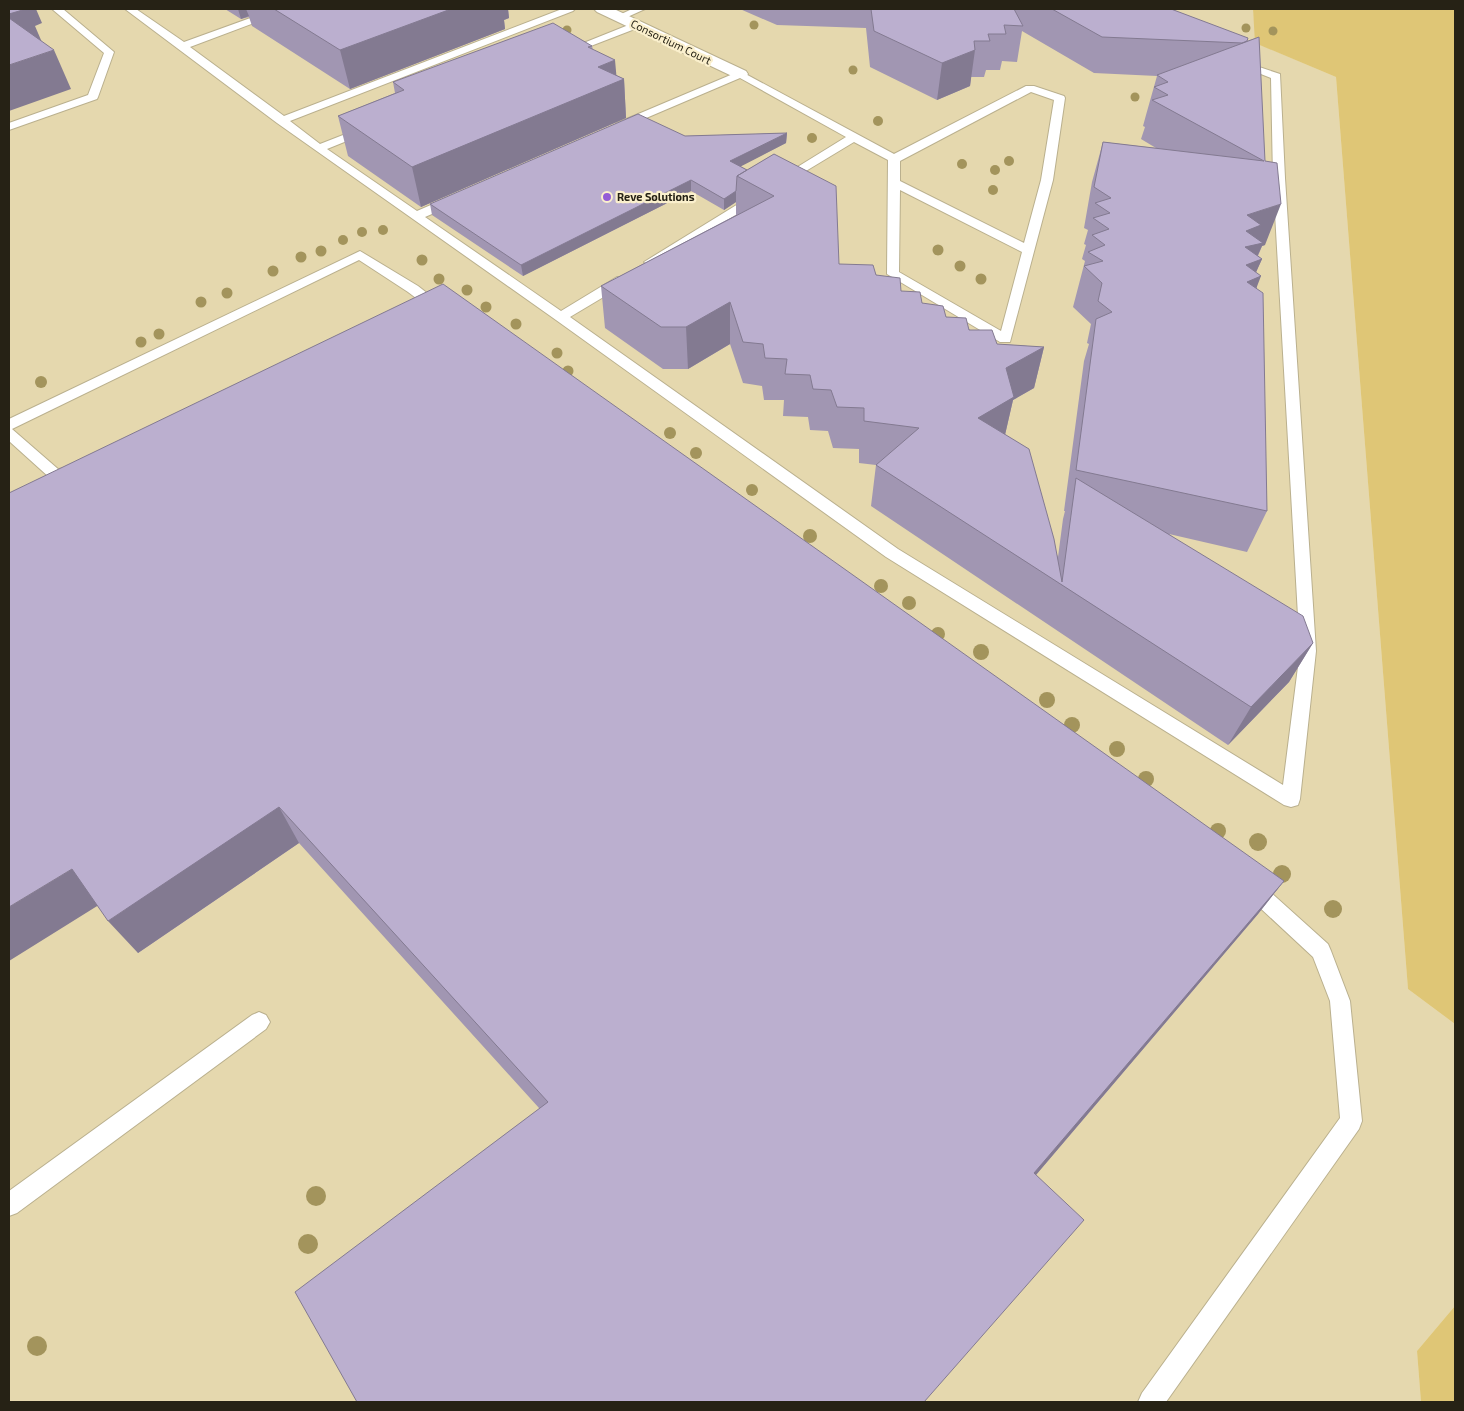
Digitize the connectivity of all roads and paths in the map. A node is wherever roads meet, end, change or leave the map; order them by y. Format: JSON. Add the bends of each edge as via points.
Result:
{"nodes":[{"id":1,"x":58,"y":9,"type":"edge"},
{"id":2,"x":130,"y":9,"type":"edge"},
{"id":3,"x":283,"y":9,"type":"edge"},
{"id":4,"x":570,"y":9,"type":"edge"},
{"id":5,"x":602,"y":9,"type":"edge"},
{"id":6,"x":640,"y":9,"type":"edge"},
{"id":7,"x":620,"y":17,"type":"junction"},
{"id":8,"x":636,"y":25,"type":"junction"},
{"id":9,"x":183,"y":46,"type":"junction"},
{"id":10,"x":554,"y":56,"type":"edge"},
{"id":11,"x":1221,"y":56,"type":"edge"},
{"id":12,"x":740,"y":74,"type":"junction"},
{"id":13,"x":281,"y":121,"type":"junction"},
{"id":14,"x":373,"y":127,"type":"edge"},
{"id":15,"x":9,"y":128,"type":"edge"},
{"id":16,"x":606,"y":132,"type":"edge"},
{"id":17,"x":854,"y":137,"type":"junction"},
{"id":18,"x":319,"y":148,"type":"junction"},
{"id":19,"x":894,"y":159,"type":"junction"},
{"id":20,"x":894,"y":183,"type":"junction"},
{"id":21,"x":462,"y":196,"type":"edge"},
{"id":22,"x":416,"y":216,"type":"junction"},
{"id":23,"x":1028,"y":250,"type":"junction"},
{"id":24,"x":436,"y":307,"type":"junction"},
{"id":25,"x":418,"y":316,"type":"edge"},
{"id":26,"x":451,"y":317,"type":"edge"},
{"id":27,"x":561,"y":318,"type":"junction"},
{"id":28,"x":9,"y":425,"type":"edge"},
{"id":29,"x":9,"y":433,"type":"edge"},
{"id":30,"x":90,"y":471,"type":"edge"},
{"id":31,"x":1240,"y":879,"type":"edge"},
{"id":32,"x":259,"y":1022,"type":"dead end"},
{"id":33,"x":9,"y":1205,"type":"edge"},
{"id":34,"x":1151,"y":1402,"type":"edge"}],
"edges":[{"from":1,"to":15,"type":"lane","via":[[109,52],[93,97]]},
{"from":2,"to":9,"type":"lane"},
{"from":3,"to":9,"type":"lane"},
{"from":4,"to":13,"type":"lane"},
{"from":5,"to":7,"type":"street","name":"Consortium Court"},
{"from":6,"to":7,"type":"lane"},
{"from":7,"to":8,"type":"street","name":"Consortium Court"},
{"from":8,"to":10,"type":"lane"},
{"from":8,"to":12,"type":"street","name":"Consortium Court"},
{"from":9,"to":13,"type":"lane"},
{"from":11,"to":27,"type":"lane","via":[[1276,76],[1279,178],[1308,650],[1291,799],[892,553]]},
{"from":12,"to":16,"type":"lane"},
{"from":12,"to":17,"type":"lane"},
{"from":13,"to":18,"type":"lane"},
{"from":14,"to":18,"type":"lane"},
{"from":17,"to":19,"type":"lane"},
{"from":17,"to":27,"type":"lane"},
{"from":18,"to":22,"type":"lane"},
{"from":19,"to":20,"type":"lane"},
{"from":19,"to":23,"type":"lane","via":[[1030,88],[1060,98],[1047,180]]},
{"from":20,"to":23,"type":"lane"},
{"from":20,"to":23,"type":"lane","via":[[893,274],[1005,339]]},
{"from":21,"to":22,"type":"lane"},
{"from":22,"to":27,"type":"lane"},
{"from":24,"to":25,"type":"lane"},
{"from":24,"to":26,"type":"lane"},
{"from":24,"to":28,"type":"lane","via":[[360,255]]},
{"from":29,"to":30,"type":"lane","via":[[54,474]]},
{"from":31,"to":34,"type":"lane","via":[[1321,951],[1340,1001],[1351,1121]]},
{"from":32,"to":33,"type":"lane"}]}
